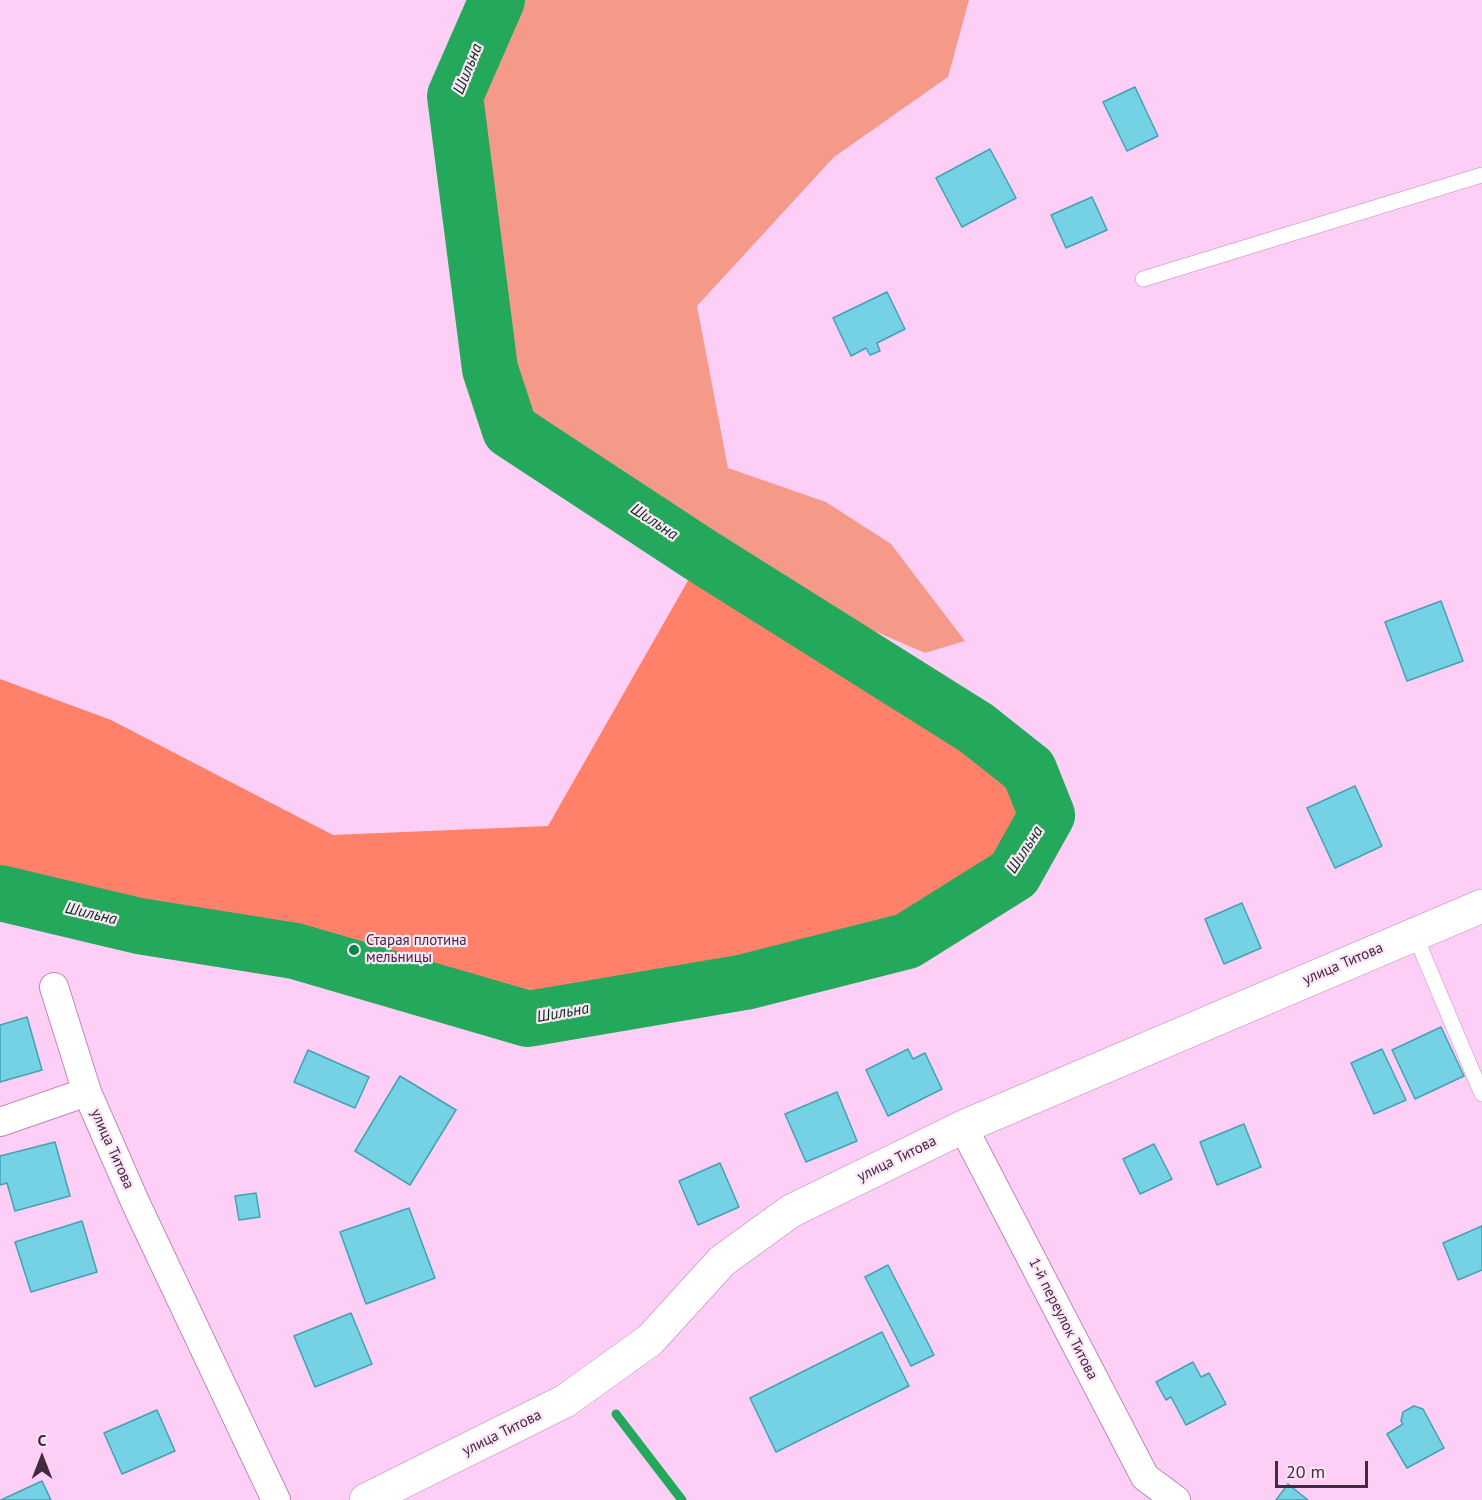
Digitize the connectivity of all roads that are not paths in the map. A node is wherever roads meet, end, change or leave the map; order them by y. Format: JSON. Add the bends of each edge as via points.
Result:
{"nodes":[{"id":1,"x":1482,"y":175,"type":"edge"},
{"id":2,"x":1143,"y":279,"type":"dead end"},
{"id":3,"x":1482,"y":906,"type":"edge"},
{"id":4,"x":1414,"y":933,"type":"junction"},
{"id":5,"x":54,"y":987,"type":"dead end"},
{"id":6,"x":87,"y":1092,"type":"junction"},
{"id":7,"x":1482,"y":1094,"type":"edge"},
{"id":8,"x":0,"y":1122,"type":"edge"},
{"id":9,"x":963,"y":1127,"type":"junction"},
{"id":10,"x":276,"y":1500,"type":"edge"},
{"id":11,"x":366,"y":1500,"type":"edge"},
{"id":12,"x":1176,"y":1500,"type":"edge"}],
"edges":[{"from":1,"to":2,"type":"lane"},
{"from":3,"to":4,"type":"street","name":"улица Титова"},
{"from":4,"to":7,"type":"lane"},
{"from":4,"to":9,"type":"street","name":"улица Титова"},
{"from":5,"to":6,"type":"street","name":"улица Титова"},
{"from":6,"to":8,"type":"street"},
{"from":6,"to":10,"type":"street","name":"улица Титова"},
{"from":9,"to":11,"type":"street","name":"улица Титова","via":[[791,1211],[723,1261],[650,1340],[565,1401]]},
{"from":9,"to":12,"type":"street","name":"1-й переулок Титова","via":[[1145,1477]]}]}
